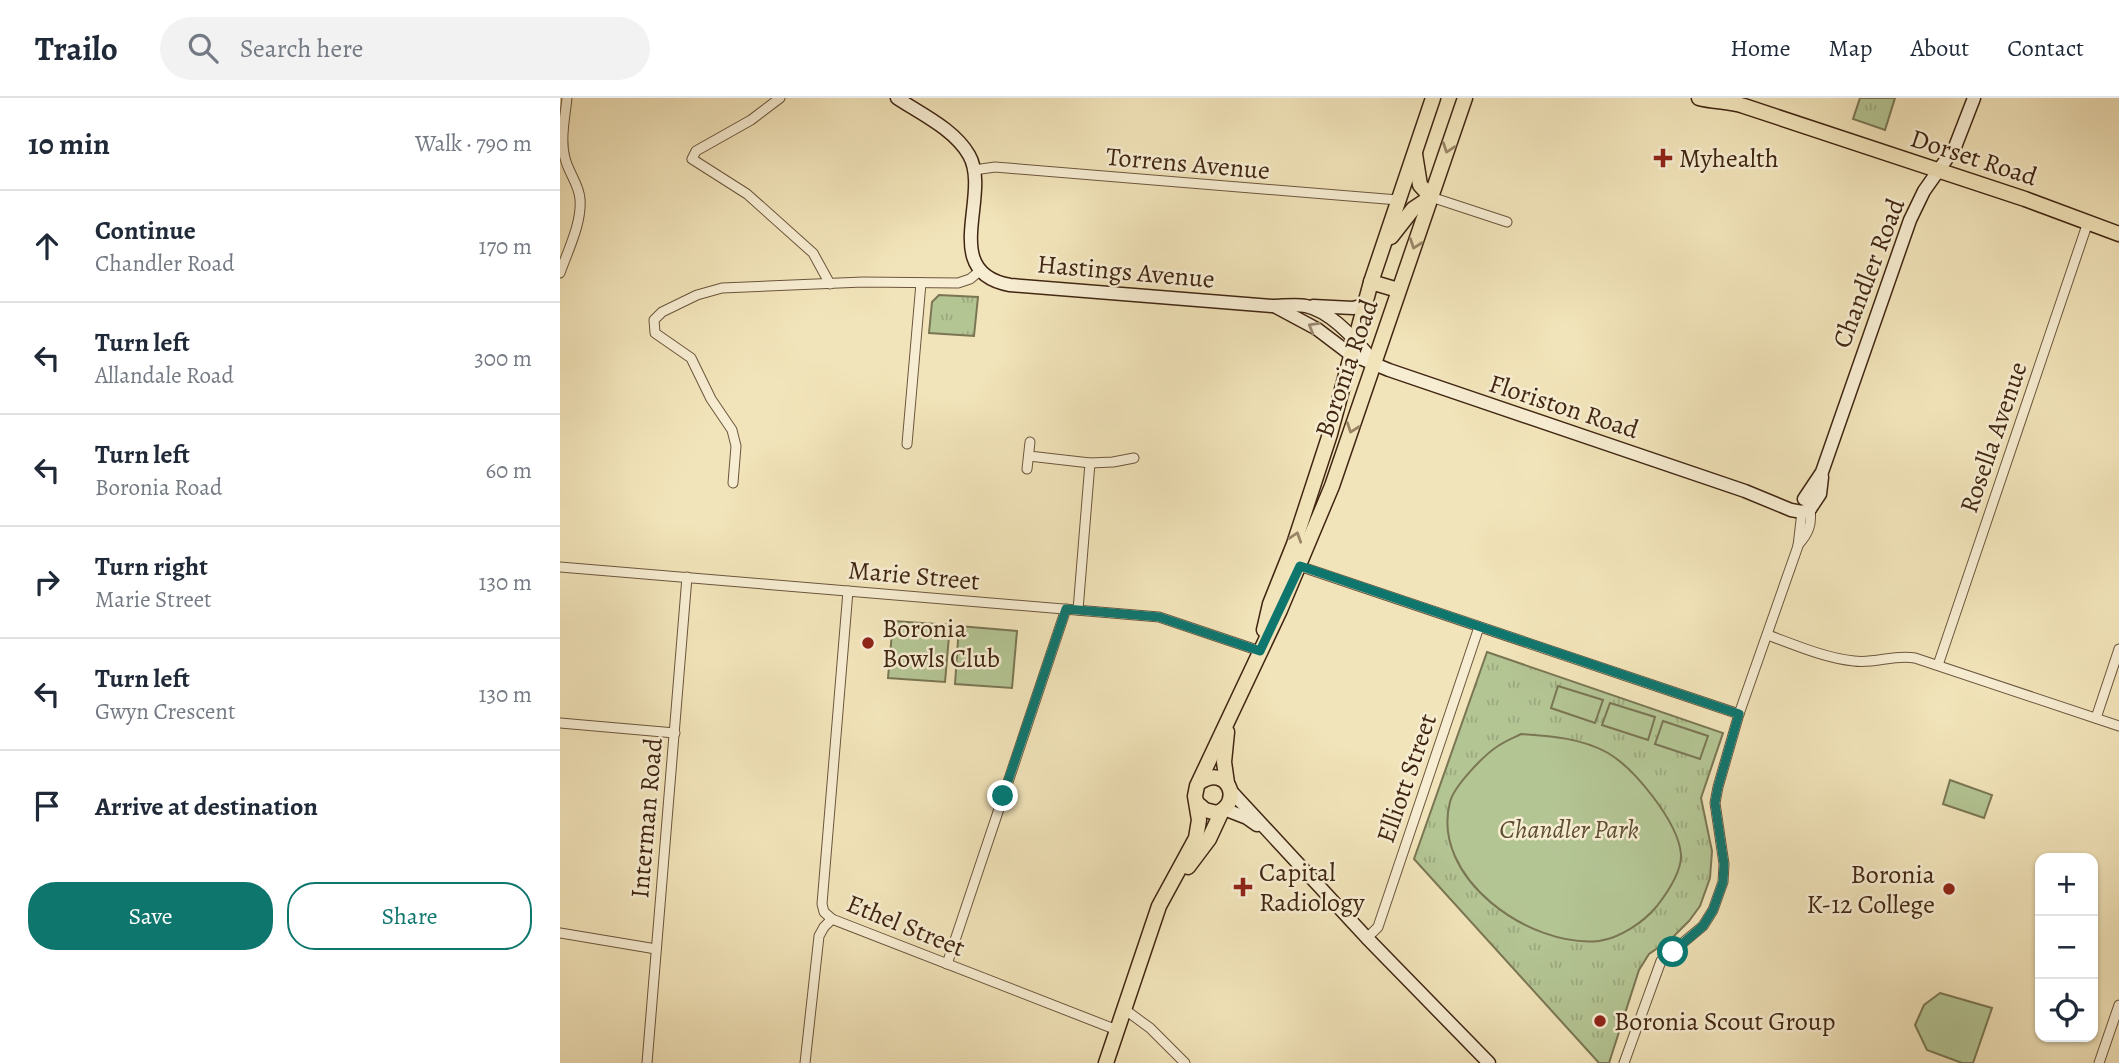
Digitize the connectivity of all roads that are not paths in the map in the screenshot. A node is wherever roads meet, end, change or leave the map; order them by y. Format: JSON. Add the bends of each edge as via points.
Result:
{"nodes":[{"id":1,"x":567,"y":98,"type":"edge"},
{"id":2,"x":780,"y":98,"type":"edge"},
{"id":3,"x":897,"y":98,"type":"edge"},
{"id":4,"x":1427,"y":98,"type":"edge"},
{"id":5,"x":1433,"y":98,"type":"edge"},
{"id":6,"x":1465,"y":98,"type":"edge"},
{"id":7,"x":1699,"y":98,"type":"edge"},
{"id":8,"x":1974,"y":98,"type":"edge"},
{"id":9,"x":1730,"y":100,"type":"edge"},
{"id":10,"x":1423,"y":127,"type":"junction"},
{"id":11,"x":1415,"y":152,"type":"junction"},
{"id":12,"x":974,"y":170,"type":"junction"},
{"id":13,"x":1940,"y":171,"type":"junction"},
{"id":14,"x":1431,"y":197,"type":"junction"},
{"id":15,"x":1398,"y":200,"type":"junction"},
{"id":16,"x":1507,"y":222,"type":"dead end"},
{"id":17,"x":2088,"y":222,"type":"junction"},
{"id":18,"x":2119,"y":234,"type":"edge"},
{"id":19,"x":1382,"y":250,"type":"junction"},
{"id":20,"x":981,"y":270,"type":"junction"},
{"id":21,"x":560,"y":273,"type":"edge"},
{"id":22,"x":1371,"y":282,"type":"junction"},
{"id":23,"x":921,"y":283,"type":"junction"},
{"id":24,"x":830,"y":284,"type":"junction"},
{"id":25,"x":1398,"y":290,"type":"junction"},
{"id":26,"x":1364,"y":305,"type":"junction"},
{"id":27,"x":1272,"y":306,"type":"junction"},
{"id":28,"x":1305,"y":306,"type":"junction"},
{"id":29,"x":1355,"y":338,"type":"junction"},
{"id":30,"x":1350,"y":354,"type":"junction"},
{"id":31,"x":1374,"y":364,"type":"junction"},
{"id":32,"x":1030,"y":442,"type":"dead end"},
{"id":33,"x":907,"y":444,"type":"dead end"},
{"id":34,"x":1029,"y":456,"type":"junction"},
{"id":35,"x":1134,"y":458,"type":"dead end"},
{"id":36,"x":1090,"y":463,"type":"junction"},
{"id":37,"x":1027,"y":469,"type":"dead end"},
{"id":38,"x":733,"y":483,"type":"dead end"},
{"id":39,"x":1805,"y":507,"type":"junction"},
{"id":40,"x":1300,"y":566,"type":"junction"},
{"id":41,"x":560,"y":567,"type":"edge"},
{"id":42,"x":687,"y":578,"type":"junction"},
{"id":43,"x":848,"y":591,"type":"junction"},
{"id":44,"x":1066,"y":609,"type":"junction"},
{"id":45,"x":1078,"y":610,"type":"junction"},
{"id":46,"x":1479,"y":627,"type":"junction"},
{"id":47,"x":1768,"y":635,"type":"junction"},
{"id":48,"x":2119,"y":649,"type":"edge"},
{"id":49,"x":1260,"y":650,"type":"junction"},
{"id":50,"x":1938,"y":665,"type":"junction"},
{"id":51,"x":1739,"y":714,"type":"junction"},
{"id":52,"x":2095,"y":718,"type":"junction"},
{"id":53,"x":560,"y":723,"type":"edge"},
{"id":54,"x":1228,"y":724,"type":"junction"},
{"id":55,"x":2119,"y":726,"type":"edge"},
{"id":56,"x":675,"y":733,"type":"junction"},
{"id":57,"x":1200,"y":782,"type":"junction"},
{"id":58,"x":1229,"y":787,"type":"junction"},
{"id":59,"x":1198,"y":804,"type":"junction"},
{"id":60,"x":1223,"y":810,"type":"junction"},
{"id":61,"x":1266,"y":831,"type":"junction"},
{"id":62,"x":1167,"y":892,"type":"junction"},
{"id":63,"x":832,"y":919,"type":"junction"},
{"id":64,"x":560,"y":933,"type":"edge"},
{"id":65,"x":1367,"y":938,"type":"junction"},
{"id":66,"x":656,"y":949,"type":"junction"},
{"id":67,"x":947,"y":964,"type":"junction"},
{"id":68,"x":2119,"y":1005,"type":"edge"},
{"id":69,"x":1124,"y":1009,"type":"junction"},
{"id":70,"x":1117,"y":1030,"type":"junction"},
{"id":71,"x":648,"y":1063,"type":"edge"},
{"id":72,"x":805,"y":1063,"type":"edge"},
{"id":73,"x":1106,"y":1063,"type":"edge"},
{"id":74,"x":1185,"y":1063,"type":"edge"},
{"id":75,"x":1489,"y":1063,"type":"edge"},
{"id":76,"x":1624,"y":1063,"type":"edge"},
{"id":77,"x":2099,"y":1063,"type":"edge"}],
"edges":[{"from":1,"to":21,"type":"street","via":[[563,150],[580,201]]},
{"from":2,"to":24,"type":"street","via":[[696,151],[692,159],[764,208],[813,253]]},
{"from":3,"to":12,"type":"main road","via":[[957,140]]},
{"from":4,"to":10,"type":"main road","name":"Boronia Road"},
{"from":5,"to":10,"type":"main road","name":"Boronia Road"},
{"from":6,"to":14,"type":"main road","name":"Boronia Road","one_way":true},
{"from":7,"to":9,"type":"main road","name":"Dorset Road","via":[[1717,103]]},
{"from":8,"to":13,"type":"main road","name":"Chandler Road"},
{"from":9,"to":13,"type":"main road","name":"Dorset Road"},
{"from":10,"to":11,"type":"main road","name":"Boronia Road"},
{"from":11,"to":14,"type":"main road","via":[[1420,185]]},
{"from":11,"to":15,"type":"main road","name":"Boronia Road"},
{"from":12,"to":15,"type":"street","name":"Torrens Avenue","via":[[995,167]]},
{"from":12,"to":20,"type":"main road","via":[[971,246]]},
{"from":13,"to":17,"type":"main road","name":"Dorset Road"},
{"from":13,"to":39,"type":"main road","name":"Chandler Road","via":[[1924,191],[1897,252],[1822,472]]},
{"from":14,"to":16,"type":"street"},
{"from":14,"to":19,"type":"main road","via":[[1413,209]]},
{"from":14,"to":25,"type":"main road","name":"Boronia Road","one_way":true},
{"from":15,"to":19,"type":"main road","name":"Boronia Road"},
{"from":17,"to":18,"type":"main road","name":"Dorset Road"},
{"from":17,"to":50,"type":"street","name":"Rosella Avenue"},
{"from":19,"to":22,"type":"main road","name":"Boronia Road"},
{"from":20,"to":23,"type":"street","via":[[962,282]]},
{"from":20,"to":27,"type":"main road","name":"Hastings Avenue","via":[[1010,285]]},
{"from":22,"to":25,"type":"main road"},
{"from":22,"to":26,"type":"main road","name":"Boronia Road"},
{"from":23,"to":24,"type":"street"},
{"from":23,"to":33,"type":"street"},
{"from":24,"to":38,"type":"street","via":[[713,289],[667,309],[654,320],[655,333],[691,358],[733,434]]},
{"from":25,"to":31,"type":"main road","name":"Boronia Road"},
{"from":26,"to":28,"type":"main road"},
{"from":26,"to":29,"type":"main road","name":"Boronia Road"},
{"from":27,"to":28,"type":"main road","name":"Hastings Avenue"},
{"from":30,"to":27,"type":"main road","name":"Hastings Avenue","one_way":true,"via":[[1317,328]]},
{"from":28,"to":29,"type":"main road","name":"Hastings Avenue","via":[[1324,314]]},
{"from":29,"to":30,"type":"main road","name":"Boronia Road"},
{"from":29,"to":31,"type":"main road"},
{"from":30,"to":31,"type":"main road","name":"Hastings Avenue"},
{"from":49,"to":30,"type":"main road","name":"Boronia Road","one_way":true,"via":[[1270,604],[1336,413]]},
{"from":31,"to":39,"type":"main road","name":"Floriston Road","via":[[1772,500]]},
{"from":31,"to":40,"type":"main road","name":"Boronia Road","one_way":true},
{"from":32,"to":34,"type":"street"},
{"from":34,"to":36,"type":"street"},
{"from":34,"to":37,"type":"street"},
{"from":35,"to":36,"type":"street"},
{"from":36,"to":45,"type":"street"},
{"from":39,"to":47,"type":"street","name":"Chandler Road","via":[[1810,527],[1798,546]]},
{"from":40,"to":46,"type":"street"},
{"from":40,"to":49,"type":"main road","name":"Boronia Road"},
{"from":41,"to":42,"type":"street","name":"Marie Street"},
{"from":42,"to":43,"type":"street","name":"Marie Street"},
{"from":42,"to":56,"type":"street","name":"Interman Road"},
{"from":43,"to":44,"type":"street","name":"Marie Street"},
{"from":43,"to":63,"type":"street","name":"Ethel Street","via":[[822,904]]},
{"from":44,"to":45,"type":"street","name":"Marie Street"},
{"from":44,"to":67,"type":"street"},
{"from":45,"to":49,"type":"street","name":"Marie Street","via":[[1159,617]]},
{"from":46,"to":51,"type":"street"},
{"from":46,"to":65,"type":"street","name":"Elliott Street","via":[[1378,927]]},
{"from":47,"to":50,"type":"street","via":[[1853,661],[1902,656]]},
{"from":47,"to":51,"type":"street","name":"Chandler Road"},
{"from":48,"to":52,"type":"street"},
{"from":49,"to":54,"type":"main road","name":"Boronia Road"},
{"from":50,"to":52,"type":"street"},
{"from":51,"to":76,"type":"street","name":"Chandler Road","via":[[1715,803],[1723,882],[1703,926],[1661,961]]},
{"from":52,"to":55,"type":"street"},
{"from":53,"to":56,"type":"street"},
{"from":54,"to":57,"type":"main road","name":"Boronia Road"},
{"from":54,"to":58,"type":"main road","name":"Boronia Road","via":[[1224,750]]},
{"from":56,"to":66,"type":"street","name":"Interman Road"},
{"from":57,"to":58,"type":"main road","via":[[1213,777]]},
{"from":57,"to":59,"type":"main road","via":[[1195,792]]},
{"from":58,"to":60,"type":"main road","via":[[1230,800]]},
{"from":58,"to":61,"type":"main road"},
{"from":59,"to":60,"type":"main road","via":[[1209,812]]},
{"from":59,"to":62,"type":"main road","via":[[1196,838]]},
{"from":60,"to":61,"type":"main road"},
{"from":60,"to":62,"type":"main road","via":[[1209,839]]},
{"from":61,"to":65,"type":"main road"},
{"from":62,"to":69,"type":"main road"},
{"from":63,"to":67,"type":"street","name":"Ethel Street"},
{"from":63,"to":72,"type":"street","via":[[819,936]]},
{"from":64,"to":66,"type":"street"},
{"from":65,"to":75,"type":"main road"},
{"from":66,"to":71,"type":"street","name":"Interman Road"},
{"from":67,"to":70,"type":"street","name":"Ethel Street"},
{"from":68,"to":77,"type":"street"},
{"from":69,"to":70,"type":"main road"},
{"from":69,"to":74,"type":"street"},
{"from":70,"to":73,"type":"main road"}]}
